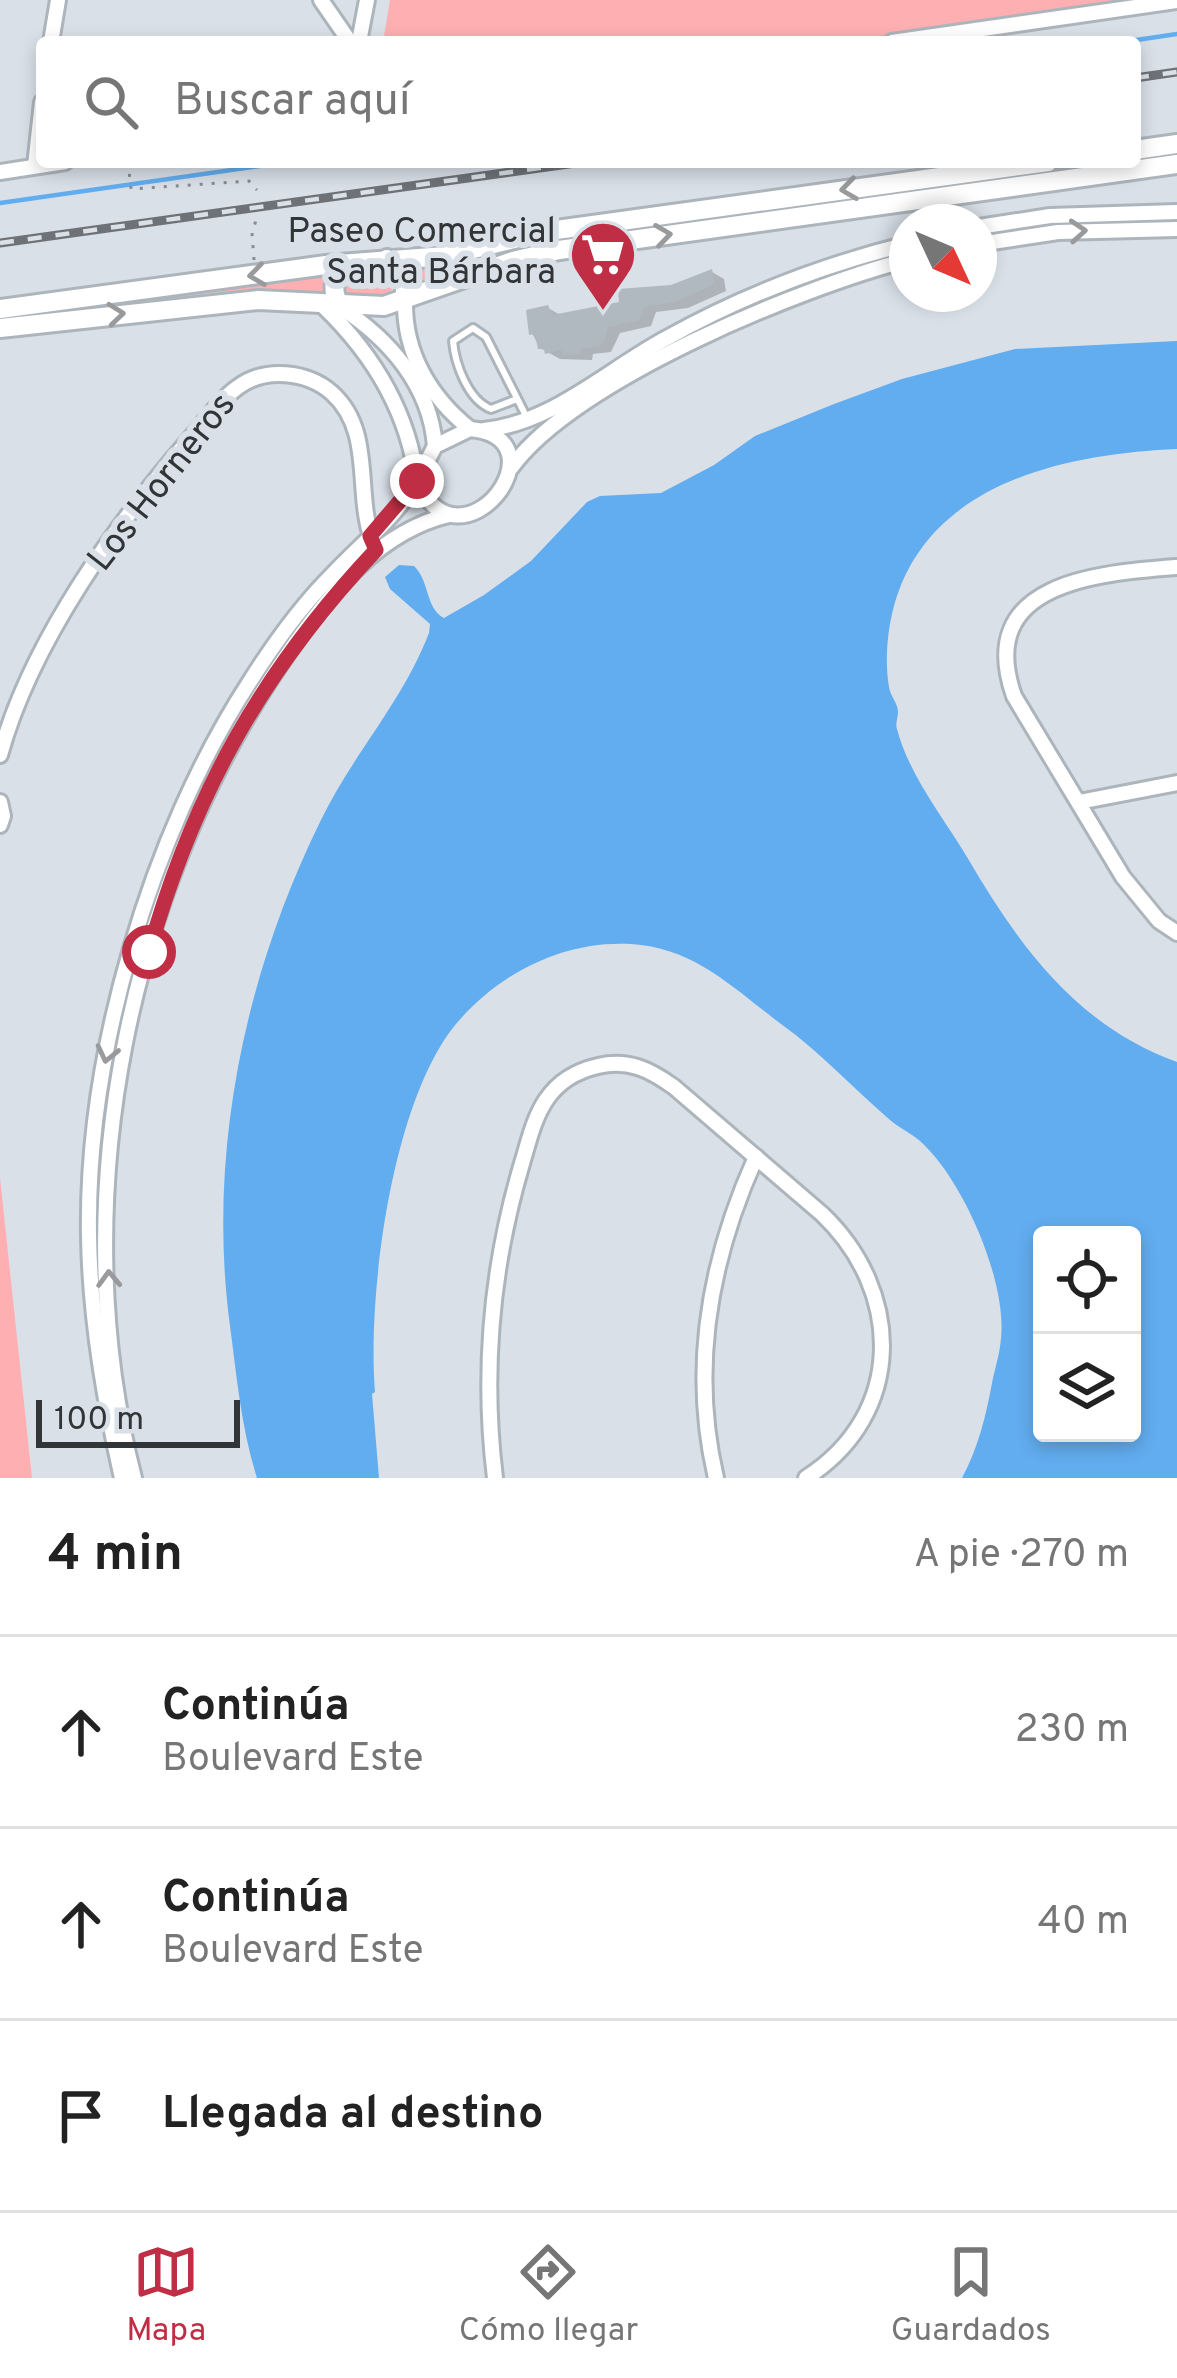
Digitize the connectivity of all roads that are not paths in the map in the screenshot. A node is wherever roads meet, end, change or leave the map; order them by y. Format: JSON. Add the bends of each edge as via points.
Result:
{"nodes":[{"id":1,"x":58,"y":0,"type":"edge"},
{"id":2,"x":321,"y":0,"type":"edge"},
{"id":3,"x":367,"y":0,"type":"edge"},
{"id":4,"x":1177,"y":1,"type":"edge"},
{"id":5,"x":52,"y":36,"type":"edge"},
{"id":6,"x":346,"y":36,"type":"edge"},
{"id":7,"x":360,"y":36,"type":"edge"},
{"id":8,"x":934,"y":36,"type":"edge"},
{"id":9,"x":1177,"y":144,"type":"edge"},
{"id":10,"x":1141,"y":149,"type":"edge"},
{"id":11,"x":36,"y":150,"type":"edge"},
{"id":12,"x":1177,"y":164,"type":"edge"},
{"id":13,"x":34,"y":166,"type":"joint"},
{"id":14,"x":1005,"y":168,"type":"edge"},
{"id":15,"x":0,"y":172,"type":"edge"},
{"id":16,"x":1150,"y":212,"type":"junction"},
{"id":17,"x":1177,"y":212,"type":"edge"},
{"id":18,"x":997,"y":224,"type":"edge"},
{"id":19,"x":1151,"y":229,"type":"junction"},
{"id":20,"x":1177,"y":229,"type":"edge"},
{"id":21,"x":997,"y":241,"type":"edge"},
{"id":22,"x":889,"y":249,"type":"edge"},
{"id":23,"x":387,"y":259,"type":"junction"},
{"id":24,"x":346,"y":264,"type":"junction"},
{"id":25,"x":889,"y":266,"type":"edge"},
{"id":26,"x":405,"y":301,"type":"junction"},
{"id":27,"x":331,"y":306,"type":"junction"},
{"id":28,"x":0,"y":309,"type":"edge"},
{"id":29,"x":728,"y":316,"type":"junction"},
{"id":30,"x":0,"y":328,"type":"edge"},
{"id":31,"x":517,"y":399,"type":"junction"},
{"id":32,"x":503,"y":406,"type":"junction"},
{"id":33,"x":522,"y":423,"type":"junction"},
{"id":34,"x":477,"y":430,"type":"junction"},
{"id":35,"x":536,"y":438,"type":"junction"},
{"id":36,"x":434,"y":446,"type":"junction"},
{"id":37,"x":511,"y":468,"type":"junction"},
{"id":38,"x":417,"y":481,"type":"junction"},
{"id":39,"x":449,"y":515,"type":"junction"},
{"id":40,"x":373,"y":543,"type":"junction"},
{"id":41,"x":1177,"y":567,"type":"edge"},
{"id":42,"x":0,"y":755,"type":"edge"},
{"id":43,"x":1177,"y":782,"type":"edge"},
{"id":44,"x":0,"y":802,"type":"edge"},
{"id":45,"x":1078,"y":802,"type":"junction"},
{"id":46,"x":0,"y":825,"type":"edge"},
{"id":47,"x":1177,"y":933,"type":"edge"},
{"id":48,"x":756,"y":1157,"type":"junction"},
{"id":49,"x":105,"y":1346,"type":"junction"},
{"id":50,"x":122,"y":1478,"type":"edge"},
{"id":51,"x":134,"y":1478,"type":"edge"},
{"id":52,"x":495,"y":1478,"type":"edge"},
{"id":53,"x":716,"y":1478,"type":"edge"},
{"id":54,"x":806,"y":1478,"type":"edge"}],
"edges":[{"from":1,"to":5,"type":"street"},
{"from":2,"to":6,"type":"street"},
{"from":3,"to":7,"type":"street"},
{"from":4,"to":8,"type":"street"},
{"from":9,"to":10,"type":"main road"},
{"from":11,"to":13,"type":"street"},
{"from":26,"to":12,"type":"main road","one_way":true,"via":[[559,250]]},
{"from":13,"to":15,"type":"street"},
{"from":14,"to":23,"type":"main road","one_way":true},
{"from":16,"to":17,"type":"street"},
{"from":16,"to":18,"type":"street"},
{"from":16,"to":19,"type":"street"},
{"from":19,"to":20,"type":"street"},
{"from":21,"to":19,"type":"street","one_way":true},
{"from":22,"to":29,"type":"street","via":[[824,268]]},
{"from":23,"to":24,"type":"main road"},
{"from":23,"to":26,"type":"main road","via":[[405,281]]},
{"from":24,"to":27,"type":"main road","via":[[334,279]]},
{"from":24,"to":28,"type":"main road","one_way":true},
{"from":25,"to":29,"type":"street"},
{"from":26,"to":27,"type":"main road"},
{"from":26,"to":34,"type":"street","via":[[406,334],[426,379]]},
{"from":30,"to":27,"type":"main road","one_way":true,"via":[[258,301]]},
{"from":27,"to":36,"type":"street","via":[[383,340],[407,369],[430,413]]},
{"from":27,"to":38,"type":"street","via":[[404,421]]},
{"from":29,"to":33,"type":"street","via":[[661,341]]},
{"from":29,"to":35,"type":"street"},
{"from":31,"to":32,"type":"lane"},
{"from":31,"to":32,"type":"lane","via":[[486,337],[473,328],[462,332],[454,350],[475,399],[490,409]]},
{"from":31,"to":33,"type":"lane"},
{"from":32,"to":33,"type":"lane"},
{"from":33,"to":34,"type":"street"},
{"from":33,"to":35,"type":"street"},
{"from":34,"to":36,"type":"street"},
{"from":34,"to":37,"type":"street","via":[[503,443]]},
{"from":35,"to":37,"type":"street"},
{"from":36,"to":38,"type":"street"},
{"from":37,"to":39,"type":"street","via":[[490,503]]},
{"from":38,"to":39,"type":"street"},
{"from":38,"to":40,"type":"street"},
{"from":39,"to":40,"type":"street"},
{"from":40,"to":42,"type":"street","name":"Los Horneros","via":[[358,435],[343,404],[293,375],[237,387],[100,558],[40,659]]},
{"from":40,"to":49,"type":"street","via":[[239,714],[151,914],[104,1128]]},
{"from":41,"to":45,"type":"street","via":[[1052,587],[1026,607],[1009,637],[1014,696]]},
{"from":43,"to":45,"type":"street"},
{"from":44,"to":46,"type":"street"},
{"from":45,"to":47,"type":"street","via":[[1132,889]]},
{"from":48,"to":52,"type":"street","via":[[639,1066],[581,1070],[555,1088],[532,1130],[499,1261],[490,1344]]},
{"from":48,"to":53,"type":"street","via":[[728,1225],[705,1341]]},
{"from":48,"to":54,"type":"street","via":[[858,1253],[879,1307],[882,1346],[861,1421]]},
{"from":49,"to":50,"type":"street"},
{"from":49,"to":51,"type":"street"}]}
